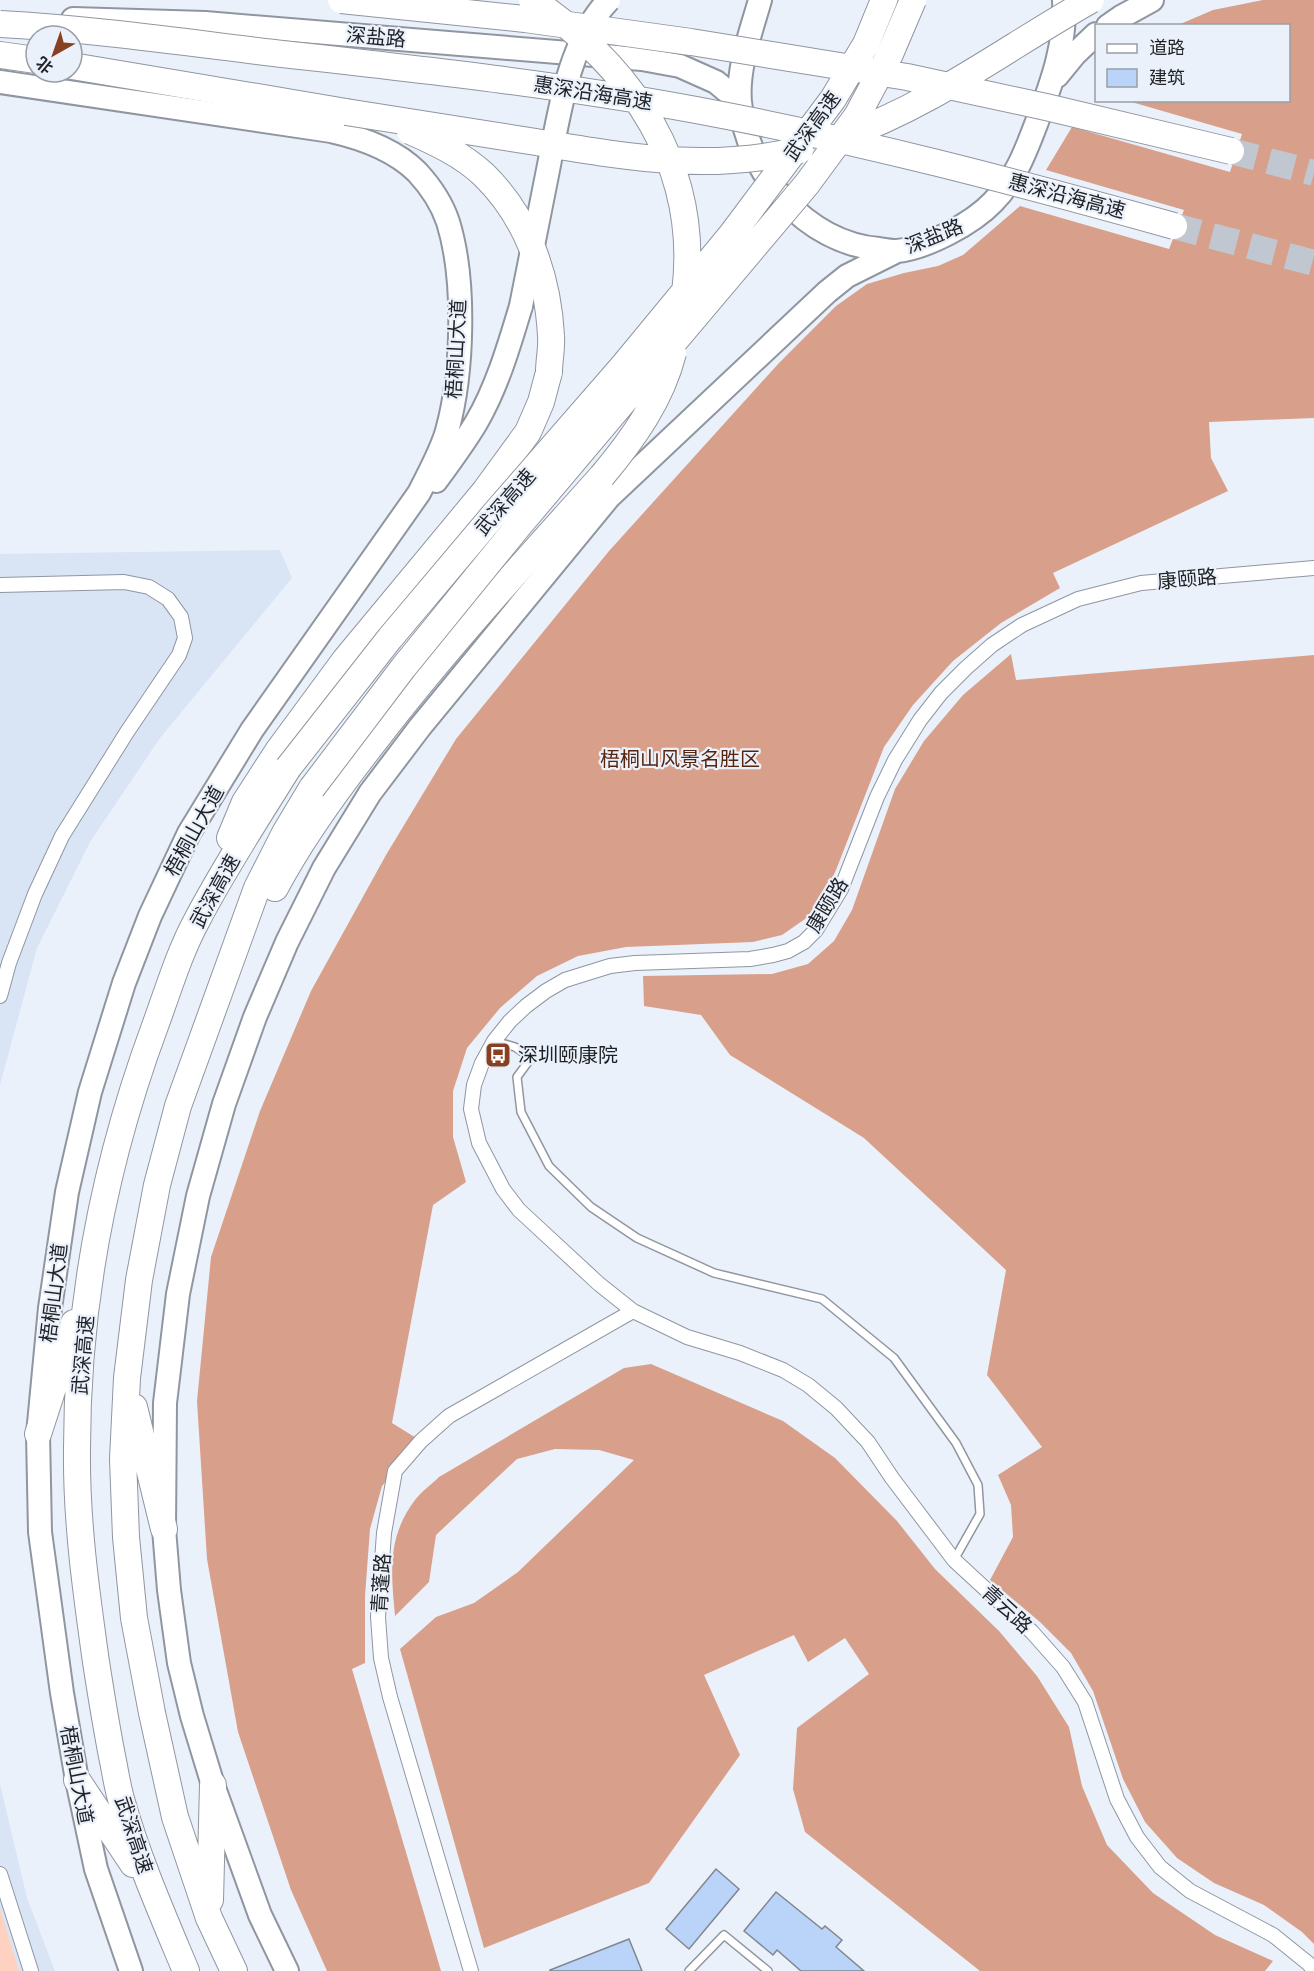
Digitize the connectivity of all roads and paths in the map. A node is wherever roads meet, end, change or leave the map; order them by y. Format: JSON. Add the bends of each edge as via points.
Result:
{"nodes":[{"id":1,"x":341,"y":0,"type":"edge"},
{"id":2,"x":532,"y":0,"type":"edge"},
{"id":3,"x":609,"y":0,"type":"edge"},
{"id":4,"x":760,"y":0,"type":"edge"},
{"id":5,"x":884,"y":0,"type":"edge"},
{"id":6,"x":913,"y":0,"type":"edge"},
{"id":7,"x":1064,"y":0,"type":"edge"},
{"id":8,"x":1092,"y":0,"type":"edge"},
{"id":9,"x":1152,"y":0,"type":"edge"},
{"id":10,"x":0,"y":17,"type":"edge"},
{"id":11,"x":0,"y":24,"type":"edge"},
{"id":12,"x":1110,"y":24,"type":"edge"},
{"id":13,"x":1095,"y":35,"type":"edge"},
{"id":14,"x":0,"y":55,"type":"edge"},
{"id":15,"x":24,"y":58,"type":"edge"},
{"id":16,"x":84,"y":68,"type":"edge"},
{"id":17,"x":0,"y":81,"type":"edge"},
{"id":18,"x":1053,"y":82,"type":"junction"},
{"id":19,"x":740,"y":102,"type":"junction"},
{"id":20,"x":346,"y":112,"type":"junction"},
{"id":21,"x":1231,"y":151,"type":"tunnel mouth"},
{"id":22,"x":1174,"y":226,"type":"tunnel mouth"},
{"id":23,"x":897,"y":251,"type":"junction"},
{"id":24,"x":385,"y":543,"type":"junction"},
{"id":25,"x":1314,"y":568,"type":"edge"},
{"id":26,"x":0,"y":585,"type":"edge"},
{"id":27,"x":196,"y":922,"type":"junction"},
{"id":28,"x":0,"y":996,"type":"edge"},
{"id":29,"x":215,"y":1006,"type":"junction"},
{"id":30,"x":494,"y":1041,"type":"junction"},
{"id":31,"x":90,"y":1274,"type":"junction"},
{"id":32,"x":633,"y":1311,"type":"junction"},
{"id":33,"x":127,"y":1378,"type":"junction"},
{"id":34,"x":38,"y":1434,"type":"junction"},
{"id":35,"x":164,"y":1529,"type":"junction"},
{"id":36,"x":954,"y":1560,"type":"junction"},
{"id":37,"x":76,"y":1780,"type":"junction"},
{"id":38,"x":213,"y":1785,"type":"junction"},
{"id":39,"x":0,"y":1874,"type":"edge"},
{"id":40,"x":154,"y":1895,"type":"junction"},
{"id":41,"x":209,"y":1918,"type":"junction"},
{"id":42,"x":31,"y":1971,"type":"edge"},
{"id":43,"x":131,"y":1971,"type":"edge"},
{"id":44,"x":186,"y":1971,"type":"edge"},
{"id":45,"x":234,"y":1971,"type":"edge"},
{"id":46,"x":287,"y":1971,"type":"edge"},
{"id":47,"x":471,"y":1971,"type":"edge"},
{"id":48,"x":689,"y":1971,"type":"edge"},
{"id":49,"x":768,"y":1971,"type":"edge"},
{"id":50,"x":1314,"y":1971,"type":"edge"}],
"edges":[{"from":1,"to":21,"type":"highway","bridge":true,"via":[[525,19],[908,76]]},
{"from":2,"to":29,"type":"highway","bridge":true,"via":[[557,16],[617,73],[659,137],[676,182],[687,250],[681,320],[672,358],[644,421],[624,450],[487,604],[339,786],[284,872]]},
{"from":3,"to":24,"type":"main road","bridge":true,"via":[[589,25],[573,63],[521,306],[503,363],[476,423]]},
{"from":4,"to":19,"type":"main road","name":"深盐路","via":[[744,60]]},
{"from":5,"to":27,"type":"highway","name":"武深高速","bridge":true,"via":[[866,44],[832,99],[732,234],[390,638],[288,768]]},
{"from":6,"to":29,"type":"highway","name":"武深高速","bridge":true,"via":[[857,116],[807,184],[403,668],[312,788],[257,888]]},
{"from":7,"to":18,"type":"main road","name":"深盐路","via":[[1064,27]]},
{"from":8,"to":20,"type":"highway","bridge":true,"via":[[953,84],[881,121],[812,147],[755,159],[684,162],[633,158]]},
{"from":9,"to":12,"type":"main road"},
{"from":10,"to":19,"type":"main road","name":"深盐路","via":[[205,23],[642,60],[680,66],[716,82]]},
{"from":11,"to":22,"type":"highway","name":"惠深沿海高速","bridge":true,"via":[[125,34],[516,81],[696,110],[882,148]]},
{"from":13,"to":18,"type":"main road","name":"深盐路"},
{"from":14,"to":15,"type":"highway"},
{"from":16,"to":20,"type":"highway"},
{"from":17,"to":24,"type":"main road","name":"梧桐山大道","via":[[332,130],[378,146],[422,179],[447,220],[455,250],[459,288],[456,383],[446,434],[434,463]]},
{"from":18,"to":23,"type":"main road","name":"深盐路","via":[[1023,159],[994,201],[950,233]]},
{"from":19,"to":23,"type":"main road","name":"深盐路","via":[[749,142],[762,170],[804,219],[832,237],[861,248]]},
{"from":20,"to":27,"type":"highway","bridge":true,"via":[[433,141],[483,175],[507,202],[540,267],[548,303],[549,372],[528,432],[485,491],[345,660],[245,802]]},
{"from":23,"to":35,"type":"main road","via":[[847,276],[827,292],[609,497],[420,727],[370,793],[324,868],[255,1017],[198,1196],[178,1294],[165,1403]]},
{"from":24,"to":34,"type":"main road","name":"梧桐山大道","via":[[252,730],[189,833],[150,916],[90,1092],[67,1192],[50,1308]]},
{"from":25,"to":30,"type":"street","name":"康颐路","via":[[1141,583],[1078,598],[1022,625],[966,668],[920,720],[886,778],[841,889],[804,942],[788,951],[750,958],[635,963],[585,973],[555,986],[526,1006]]},
{"from":26,"to":28,"type":"street","via":[[124,582],[149,587],[168,599],[181,617],[185,638],[179,655],[62,836],[35,894]]},
{"from":27,"to":31,"type":"highway","name":"武深高速","via":[[134,1086],[104,1195]]},
{"from":29,"to":33,"type":"highway","name":"武深高速","via":[[178,1106],[157,1185],[139,1280]]},
{"from":30,"to":32,"type":"street","name":"康颐路","via":[[474,1085],[471,1109],[479,1143],[490,1166],[519,1210]]},
{"from":30,"to":36,"type":"lane","via":[[515,1047],[531,1058],[517,1077],[521,1112],[549,1166],[591,1207],[637,1238],[714,1273],[822,1299],[894,1358],[956,1443],[978,1485],[980,1514]]},
{"from":31,"to":34,"type":"highway"},
{"from":31,"to":40,"type":"highway","name":"武深高速","via":[[77,1437],[80,1530],[101,1693],[120,1798]]},
{"from":32,"to":36,"type":"street","name":"青云路","via":[[687,1337],[783,1370],[808,1385],[868,1442]]},
{"from":32,"to":47,"type":"street","name":"青蓬路","via":[[449,1416],[395,1471],[384,1533],[378,1617],[381,1658]]},
{"from":33,"to":35,"type":"highway"},
{"from":33,"to":41,"type":"highway","name":"武深高速","via":[[123,1459],[134,1618],[175,1817]]},
{"from":34,"to":37,"type":"main road","name":"梧桐山大道","via":[[40,1532]]},
{"from":35,"to":38,"type":"main road","via":[[179,1663]]},
{"from":36,"to":50,"type":"street","name":"青云路","via":[[1032,1632],[1063,1667],[1085,1702],[1117,1799],[1137,1837],[1160,1867],[1190,1891],[1273,1935]]},
{"from":37,"to":40,"type":"highway"},
{"from":37,"to":43,"type":"main road","name":"梧桐山大道","via":[[96,1869]]},
{"from":38,"to":41,"type":"highway"},
{"from":38,"to":46,"type":"main road","via":[[260,1916]]},
{"from":39,"to":42,"type":"street"},
{"from":40,"to":44,"type":"highway","name":"武深高速"},
{"from":41,"to":45,"type":"highway","name":"武深高速"},
{"from":48,"to":49,"type":"lane","via":[[724,1935]]}]}
